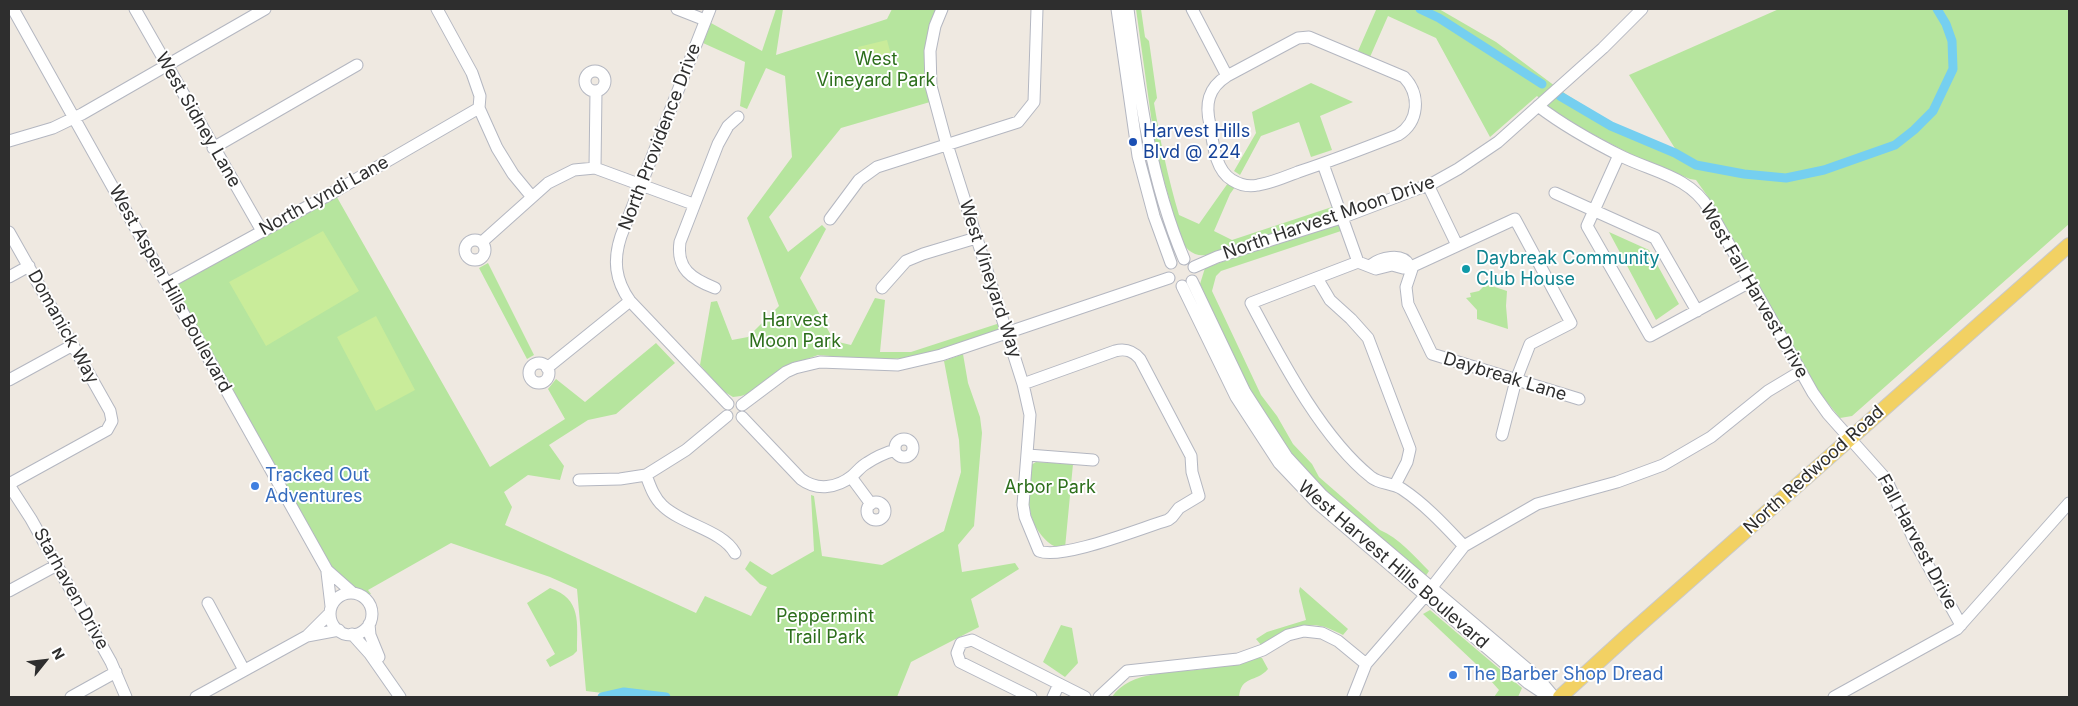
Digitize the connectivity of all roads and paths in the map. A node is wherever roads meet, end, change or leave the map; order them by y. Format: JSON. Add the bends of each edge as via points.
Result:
{"nodes":[{"id":1,"x":13,"y":9,"type":"edge"},
{"id":2,"x":135,"y":9,"type":"edge"},
{"id":3,"x":265,"y":9,"type":"edge"},
{"id":4,"x":437,"y":9,"type":"edge"},
{"id":5,"x":677,"y":9,"type":"edge"},
{"id":6,"x":710,"y":9,"type":"edge"},
{"id":7,"x":942,"y":9,"type":"edge"},
{"id":8,"x":1037,"y":9,"type":"edge"},
{"id":9,"x":1117,"y":9,"type":"edge"},
{"id":10,"x":1128,"y":9,"type":"edge"},
{"id":11,"x":1192,"y":9,"type":"edge"},
{"id":12,"x":1642,"y":9,"type":"edge"},
{"id":13,"x":253,"y":12,"type":"edge"},
{"id":14,"x":705,"y":20,"type":"junction"},
{"id":15,"x":166,"y":65,"type":"junction"},
{"id":16,"x":357,"y":65,"type":"dead end"},
{"id":17,"x":1227,"y":76,"type":"junction"},
{"id":18,"x":596,"y":91,"type":"dead end"},
{"id":19,"x":1538,"y":106,"type":"junction"},
{"id":20,"x":479,"y":108,"type":"junction"},
{"id":21,"x":738,"y":117,"type":"dead end"},
{"id":22,"x":75,"y":118,"type":"junction"},
{"id":23,"x":9,"y":141,"type":"edge"},
{"id":24,"x":948,"y":145,"type":"junction"},
{"id":25,"x":213,"y":148,"type":"junction"},
{"id":26,"x":1619,"y":155,"type":"junction"},
{"id":27,"x":1323,"y":164,"type":"junction"},
{"id":28,"x":595,"y":168,"type":"junction"},
{"id":29,"x":642,"y":185,"type":"junction"},
{"id":30,"x":1428,"y":185,"type":"junction"},
{"id":31,"x":1555,"y":193,"type":"dead end"},
{"id":32,"x":532,"y":197,"type":"junction"},
{"id":33,"x":693,"y":204,"type":"junction"},
{"id":34,"x":1594,"y":211,"type":"junction"},
{"id":35,"x":1341,"y":218,"type":"junction"},
{"id":36,"x":830,"y":219,"type":"dead end"},
{"id":37,"x":262,"y":231,"type":"junction"},
{"id":38,"x":9,"y":232,"type":"edge"},
{"id":39,"x":976,"y":238,"type":"junction"},
{"id":40,"x":482,"y":242,"type":"dead end"},
{"id":41,"x":1457,"y":245,"type":"junction"},
{"id":42,"x":2069,"y":245,"type":"edge"},
{"id":43,"x":1184,"y":258,"type":"junction"},
{"id":44,"x":1358,"y":262,"type":"junction"},
{"id":45,"x":1170,"y":263,"type":"junction"},
{"id":46,"x":1411,"y":265,"type":"junction"},
{"id":47,"x":29,"y":266,"type":"junction"},
{"id":48,"x":1194,"y":267,"type":"junction"},
{"id":49,"x":9,"y":277,"type":"edge"},
{"id":50,"x":1169,"y":278,"type":"junction"},
{"id":51,"x":1316,"y":278,"type":"junction"},
{"id":52,"x":168,"y":283,"type":"junction"},
{"id":53,"x":1748,"y":283,"type":"dead end"},
{"id":54,"x":1187,"y":284,"type":"junction"},
{"id":55,"x":715,"y":288,"type":"dead end"},
{"id":56,"x":882,"y":288,"type":"dead end"},
{"id":57,"x":630,"y":301,"type":"junction"},
{"id":58,"x":1696,"y":311,"type":"junction"},
{"id":59,"x":1006,"y":333,"type":"junction"},
{"id":60,"x":73,"y":345,"type":"junction"},
{"id":61,"x":547,"y":368,"type":"dead end"},
{"id":62,"x":1798,"y":373,"type":"dead end"},
{"id":63,"x":9,"y":380,"type":"edge"},
{"id":64,"x":1516,"y":380,"type":"junction"},
{"id":65,"x":1023,"y":384,"type":"junction"},
{"id":66,"x":1579,"y":399,"type":"dead end"},
{"id":67,"x":728,"y":404,"type":"junction"},
{"id":68,"x":742,"y":405,"type":"junction"},
{"id":69,"x":727,"y":416,"type":"junction"},
{"id":70,"x":742,"y":417,"type":"junction"},
{"id":71,"x":1502,"y":435,"type":"dead end"},
{"id":72,"x":1850,"y":438,"type":"junction"},
{"id":73,"x":895,"y":450,"type":"dead end"},
{"id":74,"x":1028,"y":455,"type":"junction"},
{"id":75,"x":1093,"y":460,"type":"dead end"},
{"id":76,"x":646,"y":475,"type":"junction"},
{"id":77,"x":850,"y":477,"type":"junction"},
{"id":78,"x":579,"y":480,"type":"dead end"},
{"id":79,"x":9,"y":484,"type":"edge"},
{"id":80,"x":1395,"y":485,"type":"junction"},
{"id":81,"x":2069,"y":503,"type":"edge"},
{"id":82,"x":871,"y":504,"type":"dead end"},
{"id":83,"x":1464,"y":546,"type":"junction"},
{"id":84,"x":735,"y":553,"type":"dead end"},
{"id":85,"x":57,"y":565,"type":"junction"},
{"id":86,"x":327,"y":570,"type":"junction"},
{"id":87,"x":9,"y":591,"type":"edge"},
{"id":88,"x":1428,"y":592,"type":"junction"},
{"id":89,"x":353,"y":593,"type":"junction"},
{"id":90,"x":208,"y":603,"type":"dead end"},
{"id":91,"x":331,"y":609,"type":"junction"},
{"id":92,"x":369,"y":624,"type":"junction"},
{"id":93,"x":1961,"y":624,"type":"junction"},
{"id":94,"x":339,"y":630,"type":"junction"},
{"id":95,"x":352,"y":634,"type":"junction"},
{"id":96,"x":307,"y":636,"type":"junction"},
{"id":97,"x":1366,"y":664,"type":"junction"},
{"id":98,"x":244,"y":670,"type":"junction"},
{"id":99,"x":116,"y":672,"type":"junction"},
{"id":100,"x":388,"y":677,"type":"junction"},
{"id":101,"x":1059,"y":684,"type":"junction"},
{"id":102,"x":71,"y":697,"type":"edge"},
{"id":103,"x":126,"y":697,"type":"edge"},
{"id":104,"x":196,"y":697,"type":"edge"},
{"id":105,"x":400,"y":697,"type":"edge"},
{"id":106,"x":1031,"y":697,"type":"edge"},
{"id":107,"x":1052,"y":697,"type":"edge"},
{"id":108,"x":1085,"y":697,"type":"edge"},
{"id":109,"x":1099,"y":697,"type":"edge"},
{"id":110,"x":1353,"y":697,"type":"edge"},
{"id":111,"x":1549,"y":697,"type":"edge"},
{"id":112,"x":1554,"y":697,"type":"edge"},
{"id":113,"x":1560,"y":697,"type":"edge"},
{"id":114,"x":1834,"y":697,"type":"edge"}],
"edges":[{"from":1,"to":22,"type":"street","name":"West Aspen Hills Boulevard"},
{"from":2,"to":15,"type":"street","name":"West Sidney Lane"},
{"from":3,"to":13,"type":"street"},
{"from":4,"to":20,"type":"street","via":[[472,73],[480,96]]},
{"from":5,"to":14,"type":"street"},
{"from":6,"to":14,"type":"street","name":"North Providence Drive"},
{"from":7,"to":24,"type":"street","name":"West Vineyard Way","via":[[930,51],[930,74]]},
{"from":8,"to":24,"type":"street","via":[[1034,102],[1018,122]]},
{"from":9,"to":45,"type":"street","via":[[1138,156]]},
{"from":10,"to":43,"type":"street","via":[[1140,101],[1151,153],[1168,216]]},
{"from":11,"to":17,"type":"street"},
{"from":12,"to":19,"type":"street","name":"North Harvest Moon Drive"},
{"from":13,"to":15,"type":"street"},
{"from":14,"to":29,"type":"street","name":"North Providence Drive"},
{"from":15,"to":22,"type":"street"},
{"from":15,"to":25,"type":"street","name":"West Sidney Lane"},
{"from":16,"to":25,"type":"street"},
{"from":17,"to":27,"type":"street","via":[[1210,93],[1207,107],[1216,154],[1230,179],[1242,185],[1258,185]]},
{"from":17,"to":27,"type":"street","via":[[1298,38],[1314,38],[1399,74],[1407,81],[1415,95],[1416,109],[1406,129]]},
{"from":18,"to":28,"type":"street"},
{"from":19,"to":26,"type":"street","name":"West Fall Harvest Drive"},
{"from":19,"to":30,"type":"street","name":"North Harvest Moon Drive","via":[[1498,142]]},
{"from":20,"to":32,"type":"street","via":[[497,148]]},
{"from":20,"to":37,"type":"street","name":"North Lyndi Lane"},
{"from":21,"to":33,"type":"street","via":[[722,134]]},
{"from":22,"to":23,"type":"street"},
{"from":22,"to":52,"type":"street","name":"West Aspen Hills Boulevard"},
{"from":24,"to":36,"type":"street","via":[[869,171]]},
{"from":24,"to":39,"type":"street","name":"West Vineyard Way"},
{"from":25,"to":37,"type":"street","name":"West Sidney Lane"},
{"from":26,"to":34,"type":"street"},
{"from":26,"to":72,"type":"street","name":"West Fall Harvest Drive","via":[[1680,180],[1699,194],[1813,393]]},
{"from":27,"to":35,"type":"street"},
{"from":28,"to":29,"type":"street"},
{"from":28,"to":32,"type":"street","via":[[567,172]]},
{"from":29,"to":33,"type":"street"},
{"from":29,"to":57,"type":"street","name":"North Providence Drive","via":[[618,246],[616,266],[619,281]]},
{"from":30,"to":35,"type":"street","name":"North Harvest Moon Drive"},
{"from":30,"to":41,"type":"street"},
{"from":31,"to":34,"type":"street"},
{"from":32,"to":40,"type":"street"},
{"from":33,"to":55,"type":"street","via":[[678,253],[692,276]]},
{"from":34,"to":58,"type":"street","via":[[1655,238]]},
{"from":34,"to":58,"type":"street","via":[[1588,226],[1650,336]]},
{"from":35,"to":44,"type":"street"},
{"from":35,"to":48,"type":"street","name":"North Harvest Moon Drive","via":[[1216,257]]},
{"from":37,"to":52,"type":"street","name":"North Lyndi Lane"},
{"from":38,"to":47,"type":"street","name":"Domanick Way"},
{"from":39,"to":56,"type":"street","via":[[906,260]]},
{"from":39,"to":59,"type":"street","name":"West Vineyard Way"},
{"from":41,"to":46,"type":"street"},
{"from":41,"to":64,"type":"street","via":[[1515,219],[1571,323],[1530,344]]},
{"from":42,"to":72,"type":"main road","name":"North Redwood Road"},
{"from":43,"to":45,"type":"street"},
{"from":43,"to":48,"type":"street"},
{"from":44,"to":46,"type":"street","via":[[1376,269]]},
{"from":44,"to":51,"type":"street"},
{"from":45,"to":50,"type":"street"},
{"from":46,"to":64,"type":"street","name":"Daybreak Lane","via":[[1406,287],[1408,304],[1432,354]]},
{"from":47,"to":49,"type":"street"},
{"from":47,"to":60,"type":"street","name":"Domanick Way"},
{"from":48,"to":54,"type":"street","via":[[1194,277]]},
{"from":50,"to":54,"type":"street","via":[[1177,285]]},
{"from":50,"to":59,"type":"street"},
{"from":51,"to":80,"type":"street","via":[[1330,300],[1368,338],[1378,362],[1410,449],[1408,462]]},
{"from":51,"to":80,"type":"street","via":[[1251,303],[1302,395],[1340,446],[1372,478]]},
{"from":52,"to":86,"type":"street","name":"West Aspen Hills Boulevard"},
{"from":53,"to":58,"type":"street"},
{"from":54,"to":88,"type":"street","name":"West Harvest Hills Boulevard","via":[[1236,397],[1279,463],[1316,502]]},
{"from":57,"to":61,"type":"street"},
{"from":57,"to":67,"type":"street"},
{"from":59,"to":65,"type":"street","name":"West Vineyard Way"},
{"from":59,"to":68,"type":"street","via":[[941,355],[898,365],[820,362],[794,368]]},
{"from":60,"to":63,"type":"street"},
{"from":60,"to":79,"type":"street","name":"Domanick Way","via":[[110,411],[112,424]]},
{"from":62,"to":83,"type":"street","via":[[1768,391],[1711,437],[1663,465],[1537,504]]},
{"from":64,"to":66,"type":"street","name":"Daybreak Lane"},
{"from":64,"to":71,"type":"street"},
{"from":65,"to":74,"type":"street","name":"West Vineyard Way","via":[[1030,416]]},
{"from":65,"to":74,"type":"street","name":"West Vineyard Way","via":[[1120,350],[1133,351],[1191,456],[1199,496],[1179,508],[1168,520],[1074,550],[1047,554],[1039,552],[1025,517],[1023,505]]},
{"from":67,"to":68,"type":"street","via":[[734,401]]},
{"from":67,"to":69,"type":"street"},
{"from":68,"to":70,"type":"street"},
{"from":69,"to":70,"type":"street","via":[[734,420]]},
{"from":69,"to":76,"type":"street","via":[[686,450]]},
{"from":70,"to":77,"type":"street","via":[[806,483],[823,487]]},
{"from":72,"to":93,"type":"street","name":"Fall Harvest Drive","via":[[1890,485],[1914,542]]},
{"from":72,"to":113,"type":"main road","name":"North Redwood Road"},
{"from":73,"to":77,"type":"street","via":[[883,453]]},
{"from":74,"to":75,"type":"street"},
{"from":76,"to":78,"type":"street"},
{"from":76,"to":84,"type":"street","via":[[662,506],[682,520],[721,538]]},
{"from":77,"to":82,"type":"street"},
{"from":79,"to":85,"type":"street","name":"Starhaven Drive"},
{"from":80,"to":83,"type":"street","via":[[1422,504]]},
{"from":81,"to":93,"type":"street"},
{"from":83,"to":88,"type":"street"},
{"from":85,"to":87,"type":"street"},
{"from":85,"to":99,"type":"street","name":"Starhaven Drive"},
{"from":86,"to":89,"type":"street"},
{"from":86,"to":91,"type":"street"},
{"from":88,"to":97,"type":"street"},
{"from":88,"to":111,"type":"street","name":"West Harvest Hills Boulevard","via":[[1531,685]]},
{"from":88,"to":112,"type":"street","name":"West Harvest Hills Boulevard","via":[[1538,678]]},
{"from":89,"to":91,"type":"street","via":[[340,596]]},
{"from":89,"to":92,"type":"street","via":[[368,602],[372,613]]},
{"from":90,"to":98,"type":"street"},
{"from":91,"to":94,"type":"street","via":[[331,619]]},
{"from":91,"to":96,"type":"street"},
{"from":92,"to":95,"type":"street","via":[[359,633]]},
{"from":92,"to":100,"type":"street","via":[[373,644]]},
{"from":93,"to":114,"type":"street"},
{"from":94,"to":95,"type":"street"},
{"from":94,"to":96,"type":"street"},
{"from":95,"to":100,"type":"street"},
{"from":96,"to":98,"type":"street"},
{"from":97,"to":109,"type":"street","via":[[1338,641],[1322,633],[1304,631],[1288,635],[1238,659],[1127,670]]},
{"from":97,"to":110,"type":"street"},
{"from":98,"to":104,"type":"street"},
{"from":99,"to":102,"type":"street"},
{"from":99,"to":103,"type":"street","name":"Starhaven Drive"},
{"from":100,"to":105,"type":"street"},
{"from":101,"to":106,"type":"street","via":[[972,640],[961,643],[957,653],[960,662]]},
{"from":101,"to":107,"type":"street"},
{"from":101,"to":108,"type":"street"}]}
